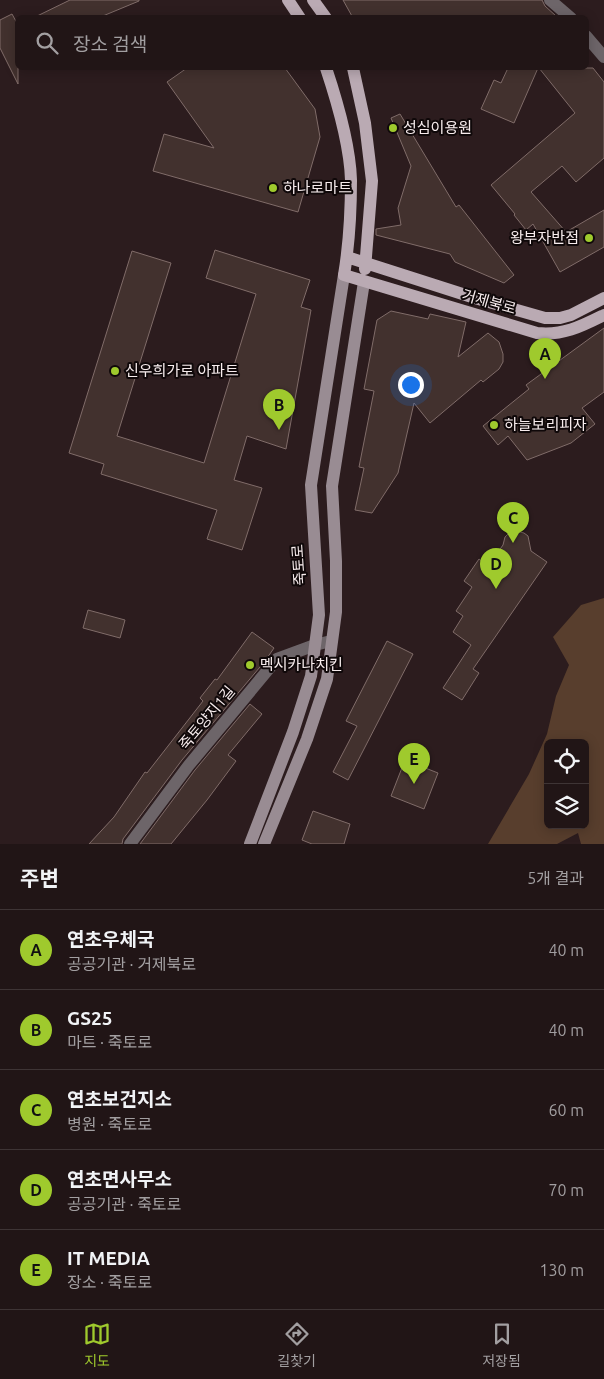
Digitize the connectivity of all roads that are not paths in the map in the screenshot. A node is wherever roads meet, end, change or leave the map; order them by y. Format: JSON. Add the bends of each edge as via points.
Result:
{"nodes":[{"id":1,"x":313,"y":0,"type":"edge"},
{"id":2,"x":550,"y":0,"type":"edge"},
{"id":3,"x":292,"y":1,"type":"edge"},
{"id":4,"x":299,"y":15,"type":"edge"},
{"id":5,"x":324,"y":15,"type":"edge"},
{"id":6,"x":568,"y":15,"type":"edge"},
{"id":7,"x":589,"y":40,"type":"edge"},
{"id":8,"x":604,"y":57,"type":"edge"},
{"id":9,"x":327,"y":70,"type":"edge"},
{"id":10,"x":353,"y":70,"type":"edge"},
{"id":11,"x":347,"y":257,"type":"junction"},
{"id":12,"x":366,"y":263,"type":"junction"},
{"id":13,"x":344,"y":275,"type":"junction"},
{"id":14,"x":364,"y":282,"type":"junction"},
{"id":15,"x":604,"y":298,"type":"edge"},
{"id":16,"x":604,"y":314,"type":"edge"},
{"id":17,"x":331,"y":641,"type":"junction"},
{"id":18,"x":315,"y":644,"type":"junction"},
{"id":19,"x":130,"y":844,"type":"edge"},
{"id":20,"x":250,"y":844,"type":"edge"},
{"id":21,"x":264,"y":844,"type":"edge"}],
"edges":[{"from":1,"to":5,"type":"main road"},
{"from":2,"to":6,"type":"street"},
{"from":3,"to":4,"type":"main road"},
{"from":7,"to":8,"type":"street"},
{"from":9,"to":11,"type":"main road","via":[[343,130],[351,179]]},
{"from":10,"to":12,"type":"main road","via":[[365,123],[372,181]]},
{"from":11,"to":12,"type":"main road","name":"거제북로"},
{"from":11,"to":13,"type":"main road"},
{"from":12,"to":14,"type":"main road"},
{"from":12,"to":15,"type":"main road","name":"거제북로","via":[[545,318],[571,315]]},
{"from":13,"to":14,"type":"main road","name":"거제북로"},
{"from":13,"to":18,"type":"street","name":"죽토로","via":[[311,484],[319,615]]},
{"from":14,"to":16,"type":"main road","name":"거제북로","via":[[544,334],[577,329]]},
{"from":14,"to":17,"type":"street","via":[[332,486],[336,604]]},
{"from":17,"to":18,"type":"street","name":"죽토양지1길"},
{"from":17,"to":21,"type":"street","via":[[327,679],[310,731]]},
{"from":18,"to":19,"type":"street","name":"죽토양지1길","via":[[277,659],[189,765]]},
{"from":18,"to":20,"type":"street","name":"죽토로","via":[[311,676],[293,732]]}]}
